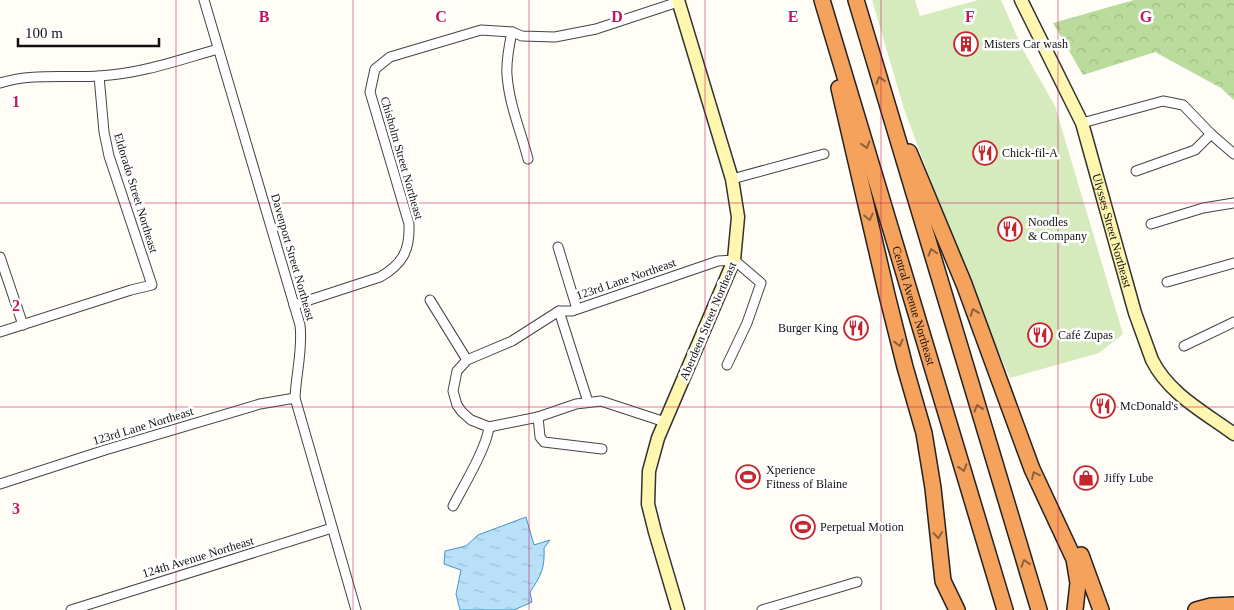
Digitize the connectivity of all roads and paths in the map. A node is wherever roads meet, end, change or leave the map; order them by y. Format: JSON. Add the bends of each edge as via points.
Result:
{"nodes":[{"id":1,"x":204,"y":0,"type":"edge"},
{"id":2,"x":822,"y":0,"type":"edge"},
{"id":3,"x":856,"y":0,"type":"edge"},
{"id":4,"x":1021,"y":0,"type":"edge"},
{"id":5,"x":678,"y":1,"type":"edge"},
{"id":6,"x":827,"y":15,"type":"junction"},
{"id":7,"x":512,"y":32,"type":"junction"},
{"id":8,"x":218,"y":49,"type":"junction"},
{"id":9,"x":98,"y":76,"type":"junction"},
{"id":10,"x":0,"y":83,"type":"edge"},
{"id":11,"x":887,"y":103,"type":"junction"},
{"id":12,"x":1082,"y":123,"type":"junction"},
{"id":13,"x":1211,"y":134,"type":"junction"},
{"id":14,"x":824,"y":154,"type":"dead end"},
{"id":15,"x":1234,"y":154,"type":"edge"},
{"id":16,"x":528,"y":160,"type":"dead end"},
{"id":17,"x":1136,"y":171,"type":"dead end"},
{"id":18,"x":732,"y":180,"type":"junction"},
{"id":19,"x":1234,"y":203,"type":"edge"},
{"id":20,"x":1151,"y":224,"type":"dead end"},
{"id":21,"x":558,"y":247,"type":"dead end"},
{"id":22,"x":0,"y":256,"type":"edge"},
{"id":23,"x":734,"y":260,"type":"junction"},
{"id":24,"x":1234,"y":263,"type":"edge"},
{"id":25,"x":1167,"y":282,"type":"dead end"},
{"id":26,"x":430,"y":300,"type":"dead end"},
{"id":27,"x":294,"y":305,"type":"junction"},
{"id":28,"x":577,"y":308,"type":"junction"},
{"id":29,"x":559,"y":311,"type":"junction"},
{"id":30,"x":1234,"y":322,"type":"edge"},
{"id":31,"x":23,"y":325,"type":"junction"},
{"id":32,"x":0,"y":332,"type":"edge"},
{"id":33,"x":1184,"y":346,"type":"dead end"},
{"id":34,"x":467,"y":360,"type":"junction"},
{"id":35,"x":728,"y":364,"type":"dead end"},
{"id":36,"x":295,"y":398,"type":"junction"},
{"id":37,"x":588,"y":402,"type":"junction"},
{"id":38,"x":538,"y":417,"type":"junction"},
{"id":39,"x":665,"y":422,"type":"junction"},
{"id":40,"x":489,"y":428,"type":"junction"},
{"id":41,"x":1234,"y":434,"type":"edge"},
{"id":42,"x":602,"y":449,"type":"dead end"},
{"id":43,"x":0,"y":484,"type":"edge"},
{"id":44,"x":453,"y":506,"type":"dead end"},
{"id":45,"x":1050,"y":508,"type":"junction"},
{"id":46,"x":332,"y":528,"type":"junction"},
{"id":47,"x":943,"y":581,"type":"junction"},
{"id":48,"x":856,"y":582,"type":"dead end"},
{"id":49,"x":1234,"y":606,"type":"edge"},
{"id":50,"x":71,"y":610,"type":"edge"},
{"id":51,"x":356,"y":610,"type":"edge"},
{"id":52,"x":678,"y":610,"type":"edge"},
{"id":53,"x":762,"y":610,"type":"edge"},
{"id":54,"x":944,"y":610,"type":"edge"},
{"id":55,"x":957,"y":610,"type":"edge"},
{"id":56,"x":1005,"y":610,"type":"edge"},
{"id":57,"x":1039,"y":610,"type":"edge"},
{"id":58,"x":1075,"y":610,"type":"edge"},
{"id":59,"x":1101,"y":610,"type":"edge"},
{"id":60,"x":1196,"y":610,"type":"edge"},
{"id":61,"x":1226,"y":610,"type":"edge"}],
"edges":[{"from":1,"to":8,"type":"street","name":"Davenport Street Northeast"},
{"from":2,"to":6,"type":"highway","name":"Central Avenue Northeast"},
{"from":11,"to":3,"type":"highway","one_way":true},
{"from":4,"to":12,"type":"street","name":"Ulysses Street Northeast"},
{"from":5,"to":7,"type":"street","via":[[596,28],[556,37],[522,36]]},
{"from":5,"to":18,"type":"street","name":"Aberdeen Street Northeast"},
{"from":6,"to":47,"type":"highway","one_way":true,"via":[[832,60],[885,286],[924,433]]},
{"from":6,"to":56,"type":"highway","name":"Central Avenue Northeast","one_way":true},
{"from":7,"to":16,"type":"street","via":[[507,74]]},
{"from":7,"to":27,"type":"street","name":"Chisholm Street Northeast","via":[[469,32],[390,57],[375,69],[370,92],[409,224],[405,254],[391,271],[380,277]]},
{"from":8,"to":9,"type":"street","via":[[134,73]]},
{"from":8,"to":27,"type":"street","name":"Davenport Street Northeast"},
{"from":9,"to":10,"type":"street","via":[[50,76]]},
{"from":9,"to":31,"type":"street","name":"Eldorado Street Northeast","via":[[109,156],[152,286]]},
{"from":45,"to":11,"type":"highway","one_way":true,"via":[[1032,470],[973,307],[920,174]]},
{"from":57,"to":11,"type":"highway","one_way":true},
{"from":12,"to":13,"type":"street","via":[[1163,102],[1183,105]]},
{"from":12,"to":41,"type":"street","name":"Ulysses Street Northeast","via":[[1135,313],[1152,360],[1177,394]]},
{"from":13,"to":15,"type":"street"},
{"from":13,"to":17,"type":"street","via":[[1195,150]]},
{"from":14,"to":18,"type":"street"},
{"from":18,"to":23,"type":"street","name":"Aberdeen Street Northeast","via":[[738,217]]},
{"from":19,"to":20,"type":"street","via":[[1203,208]]},
{"from":21,"to":28,"type":"street"},
{"from":22,"to":31,"type":"street"},
{"from":23,"to":28,"type":"street","name":"123rd Lane Northeast","via":[[718,261]]},
{"from":23,"to":35,"type":"street","via":[[761,283]]},
{"from":23,"to":39,"type":"street","name":"Aberdeen Street Northeast"},
{"from":24,"to":25,"type":"street"},
{"from":26,"to":34,"type":"street"},
{"from":27,"to":36,"type":"street","name":"Davenport Street Northeast","via":[[302,339]]},
{"from":28,"to":29,"type":"street","name":"123rd Lane Northeast"},
{"from":29,"to":34,"type":"street","name":"123rd Lane Northeast","via":[[512,341]]},
{"from":29,"to":37,"type":"street"},
{"from":30,"to":33,"type":"street"},
{"from":31,"to":32,"type":"street"},
{"from":34,"to":40,"type":"street","via":[[457,372],[452,391],[457,405],[471,420]]},
{"from":36,"to":43,"type":"street","name":"123rd Lane Northeast","via":[[260,404]]},
{"from":36,"to":46,"type":"street","name":"Davenport Street Northeast"},
{"from":37,"to":38,"type":"street"},
{"from":37,"to":39,"type":"street","via":[[606,403]]},
{"from":38,"to":40,"type":"street"},
{"from":38,"to":42,"type":"street","via":[[540,437],[544,442]]},
{"from":39,"to":52,"type":"street","name":"Aberdeen Street Northeast","via":[[649,471],[648,504]]},
{"from":40,"to":44,"type":"street","via":[[489,435]]},
{"from":45,"to":58,"type":"highway","via":[[1076,568],[1078,591]]},
{"from":45,"to":59,"type":"highway","via":[[1080,553]]},
{"from":46,"to":50,"type":"street","name":"124th Avenue Northeast"},
{"from":46,"to":51,"type":"street","name":"Davenport Street Northeast"},
{"from":47,"to":54,"type":"highway","via":[[940,590]]},
{"from":47,"to":55,"type":"highway"},
{"from":48,"to":53,"type":"street"},
{"from":49,"to":60,"type":"highway"},
{"from":49,"to":61,"type":"street"}]}
